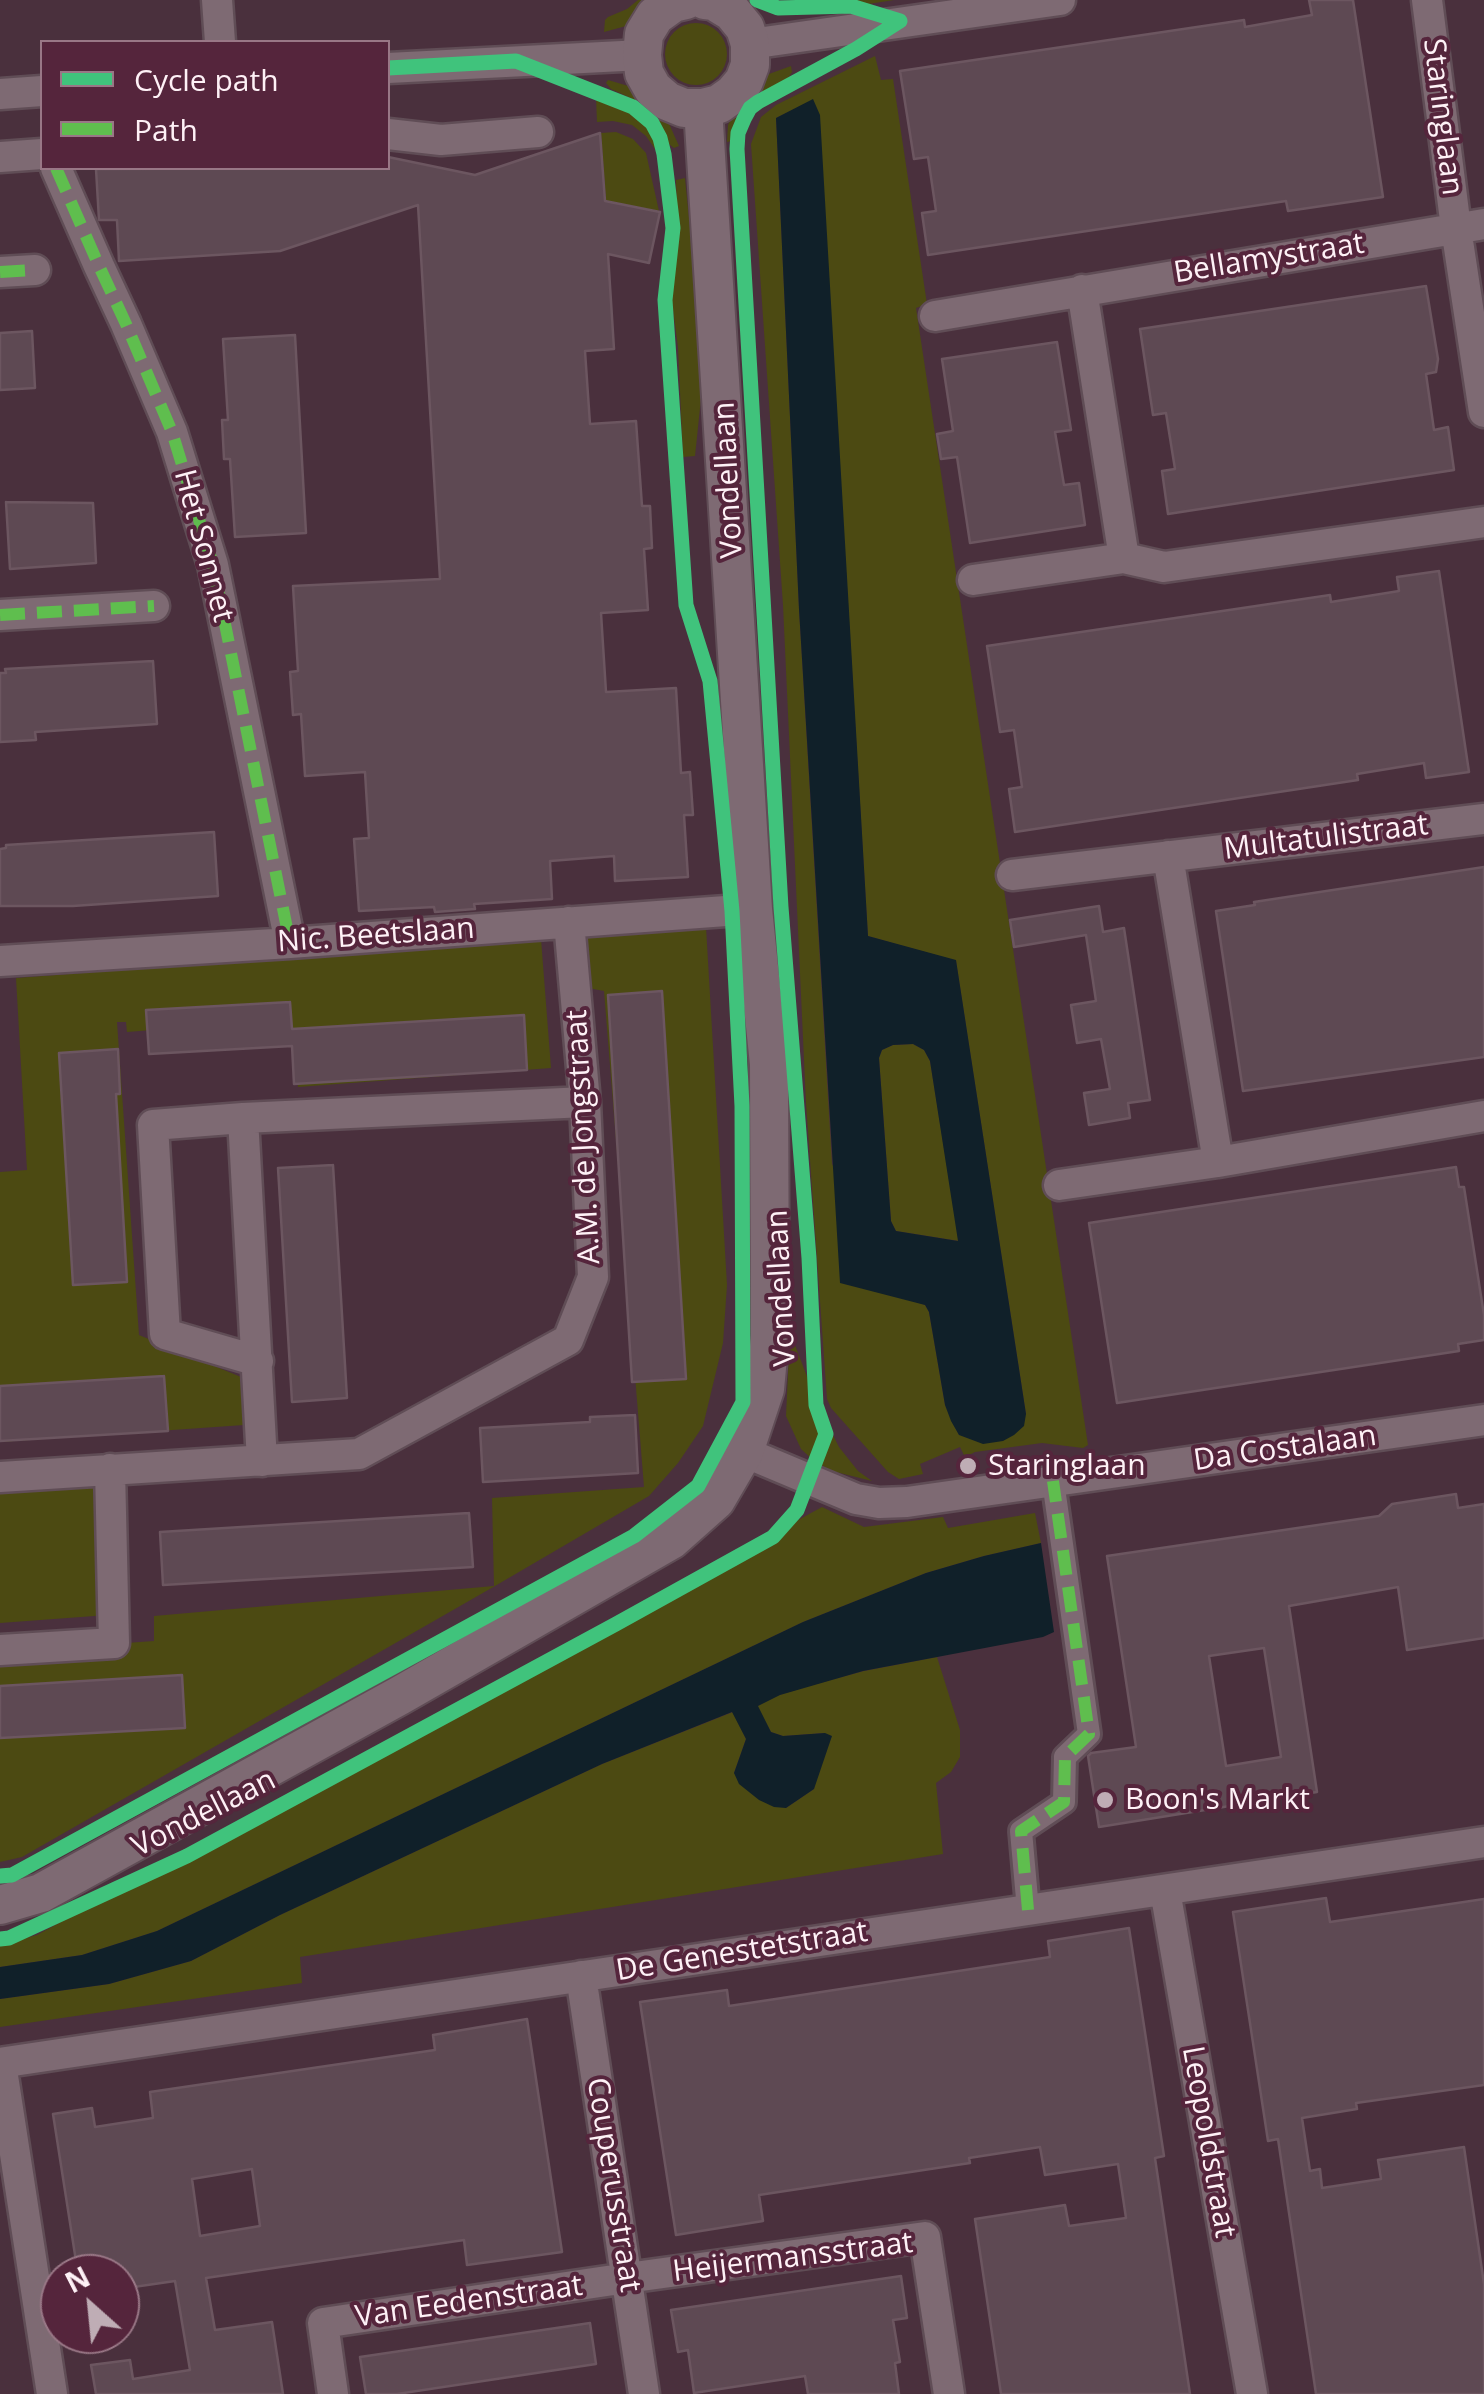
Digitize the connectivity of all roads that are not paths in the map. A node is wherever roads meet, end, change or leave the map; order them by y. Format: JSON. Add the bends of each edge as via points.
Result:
{"nodes":[{"id":1,"x":217,"y":0,"type":"edge"},
{"id":2,"x":686,"y":0,"type":"edge"},
{"id":3,"x":706,"y":0,"type":"edge"},
{"id":4,"x":1060,"y":0,"type":"edge"},
{"id":5,"x":1427,"y":0,"type":"edge"},
{"id":6,"x":988,"y":5,"type":"edge"},
{"id":7,"x":220,"y":40,"type":"edge"},
{"id":8,"x":750,"y":44,"type":"junction"},
{"id":9,"x":642,"y":55,"type":"junction"},
{"id":10,"x":390,"y":68,"type":"edge"},
{"id":11,"x":40,"y":91,"type":"edge"},
{"id":12,"x":0,"y":94,"type":"edge"},
{"id":13,"x":703,"y":108,"type":"junction"},
{"id":14,"x":538,"y":132,"type":"dead end"},
{"id":15,"x":390,"y":134,"type":"edge"},
{"id":16,"x":40,"y":154,"type":"edge"},
{"id":17,"x":0,"y":157,"type":"edge"},
{"id":18,"x":57,"y":170,"type":"edge"},
{"id":19,"x":1470,"y":226,"type":"edge"},
{"id":20,"x":35,"y":270,"type":"dead end"},
{"id":21,"x":0,"y":272,"type":"edge"},
{"id":22,"x":1082,"y":290,"type":"junction"},
{"id":23,"x":935,"y":316,"type":"dead end"},
{"id":24,"x":1484,"y":412,"type":"edge"},
{"id":25,"x":1484,"y":522,"type":"edge"},
{"id":26,"x":1124,"y":558,"type":"junction"},
{"id":27,"x":973,"y":580,"type":"dead end"},
{"id":28,"x":154,"y":606,"type":"dead end"},
{"id":29,"x":0,"y":614,"type":"edge"},
{"id":30,"x":1484,"y":819,"type":"edge"},
{"id":31,"x":1168,"y":856,"type":"junction"},
{"id":32,"x":1012,"y":875,"type":"dead end"},
{"id":33,"x":753,"y":909,"type":"junction"},
{"id":34,"x":570,"y":922,"type":"junction"},
{"id":35,"x":290,"y":943,"type":"junction"},
{"id":36,"x":0,"y":961,"type":"edge"},
{"id":37,"x":585,"y":1102,"type":"junction"},
{"id":38,"x":1484,"y":1116,"type":"edge"},
{"id":39,"x":242,"y":1118,"type":"junction"},
{"id":40,"x":1218,"y":1162,"type":"junction"},
{"id":41,"x":1060,"y":1185,"type":"dead end"},
{"id":42,"x":258,"y":1361,"type":"junction"},
{"id":43,"x":1484,"y":1420,"type":"edge"},
{"id":44,"x":744,"y":1452,"type":"junction"},
{"id":45,"x":262,"y":1461,"type":"junction"},
{"id":46,"x":110,"y":1469,"type":"junction"},
{"id":47,"x":0,"y":1477,"type":"edge"},
{"id":48,"x":1053,"y":1481,"type":"junction"},
{"id":49,"x":0,"y":1650,"type":"edge"},
{"id":50,"x":1484,"y":1842,"type":"edge"},
{"id":51,"x":1165,"y":1890,"type":"junction"},
{"id":52,"x":0,"y":1905,"type":"edge"},
{"id":53,"x":1028,"y":1910,"type":"junction"},
{"id":54,"x":581,"y":1976,"type":"junction"},
{"id":55,"x":1,"y":2063,"type":"edge"},
{"id":56,"x":627,"y":2278,"type":"junction"},
{"id":57,"x":52,"y":2394,"type":"edge"},
{"id":58,"x":333,"y":2394,"type":"edge"},
{"id":59,"x":644,"y":2394,"type":"edge"},
{"id":60,"x":949,"y":2394,"type":"edge"},
{"id":61,"x":1252,"y":2394,"type":"edge"}],
"edges":[{"from":1,"to":7,"type":"street"},
{"from":2,"to":9,"type":"street","via":[[656,16],[644,34]]},
{"from":3,"to":8,"type":"street","via":[[732,12]]},
{"from":4,"to":6,"type":"street"},
{"from":5,"to":19,"type":"street","name":"Staringlaan"},
{"from":6,"to":8,"type":"street"},
{"from":8,"to":13,"type":"street","via":[[744,81],[720,104]]},
{"from":9,"to":10,"type":"street"},
{"from":9,"to":13,"type":"street","via":[[653,89],[684,108]]},
{"from":11,"to":12,"type":"street"},
{"from":13,"to":33,"type":"street","name":"Vondellaan"},
{"from":14,"to":15,"type":"street","via":[[441,140]]},
{"from":16,"to":17,"type":"street"},
{"from":18,"to":35,"type":"street","name":"Het Sonnet","via":[[172,432],[212,565]]},
{"from":19,"to":22,"type":"street","name":"Bellamystraat"},
{"from":19,"to":24,"type":"street","name":"Staringlaan"},
{"from":20,"to":21,"type":"street"},
{"from":22,"to":23,"type":"street","name":"Bellamystraat"},
{"from":22,"to":26,"type":"street"},
{"from":25,"to":26,"type":"street","via":[[1164,567]]},
{"from":26,"to":27,"type":"street"},
{"from":28,"to":29,"type":"street"},
{"from":30,"to":31,"type":"street","name":"Multatulistraat"},
{"from":31,"to":32,"type":"street","name":"Multatulistraat"},
{"from":31,"to":40,"type":"street"},
{"from":33,"to":34,"type":"street","name":"Nic. Beetslaan"},
{"from":33,"to":44,"type":"street","name":"Vondellaan","via":[[768,1064],[770,1336],[765,1389]]},
{"from":34,"to":35,"type":"street","name":"Nic. Beetslaan"},
{"from":34,"to":37,"type":"street","name":"A.M. de Jongstraat"},
{"from":35,"to":36,"type":"street","name":"Nic. Beetslaan"},
{"from":37,"to":39,"type":"street"},
{"from":37,"to":45,"type":"street","name":"A.M. de Jongstraat","via":[[594,1277],[568,1340],[359,1454]]},
{"from":38,"to":40,"type":"street"},
{"from":39,"to":42,"type":"street"},
{"from":39,"to":42,"type":"street","via":[[152,1125],[164,1334]]},
{"from":40,"to":41,"type":"street"},
{"from":42,"to":45,"type":"street"},
{"from":43,"to":48,"type":"street","name":"Da Costalaan"},
{"from":44,"to":48,"type":"street","name":"Da Costalaan","via":[[879,1503]]},
{"from":44,"to":52,"type":"street","name":"Vondellaan","via":[[716,1500],[670,1540],[41,1893]]},
{"from":45,"to":46,"type":"street","name":"A.M. de Jongstraat"},
{"from":46,"to":47,"type":"street","name":"A.M. de Jongstraat"},
{"from":46,"to":49,"type":"street","via":[[114,1643]]},
{"from":48,"to":53,"type":"street","via":[[1089,1734],[1065,1757],[1064,1802],[1021,1831]]},
{"from":50,"to":51,"type":"street","name":"De Genestetstraat"},
{"from":51,"to":53,"type":"street","name":"De Genestetstraat"},
{"from":51,"to":61,"type":"street","name":"Leopoldstraat"},
{"from":53,"to":54,"type":"street","name":"De Genestetstraat"},
{"from":54,"to":55,"type":"street","name":"De Genestetstraat"},
{"from":54,"to":56,"type":"street","name":"Couperusstraat"},
{"from":55,"to":57,"type":"street"},
{"from":56,"to":58,"type":"street","name":"Van Eedenstraat","via":[[323,2323]]},
{"from":56,"to":59,"type":"street","name":"Couperusstraat"},
{"from":56,"to":60,"type":"street","name":"Heijermansstraat","via":[[925,2238]]}]}
